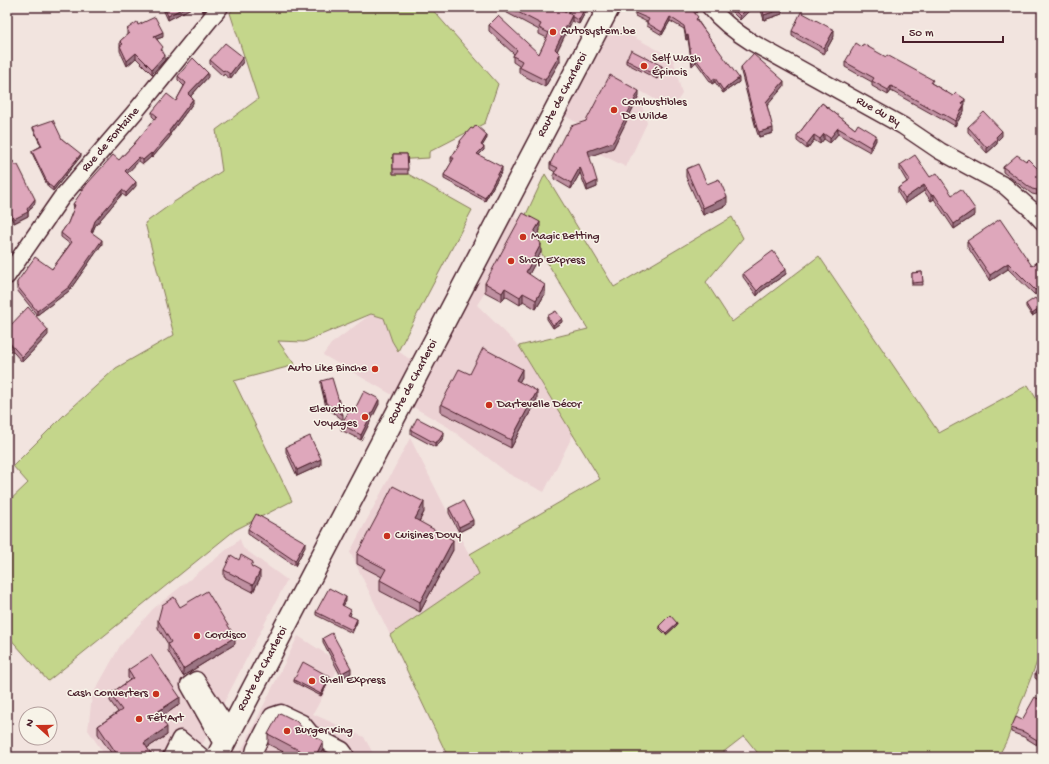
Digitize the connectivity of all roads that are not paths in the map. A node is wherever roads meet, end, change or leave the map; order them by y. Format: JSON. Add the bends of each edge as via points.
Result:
{"nodes":[{"id":1,"x":220,"y":7,"type":"edge"},
{"id":2,"x":609,"y":7,"type":"edge"},
{"id":3,"x":710,"y":7,"type":"edge"},
{"id":4,"x":1042,"y":222,"type":"edge"},
{"id":5,"x":7,"y":276,"type":"edge"},
{"id":6,"x":224,"y":744,"type":"edge"},
{"id":7,"x":171,"y":757,"type":"edge"},
{"id":8,"x":202,"y":757,"type":"edge"},
{"id":9,"x":253,"y":757,"type":"edge"},
{"id":10,"x":345,"y":757,"type":"edge"}],
"edges":[{"from":1,"to":5,"type":"street","name":"Rue de Fontaine","via":[[61,198]]},
{"from":2,"to":6,"type":"main road","name":"Route de Charleroi"},
{"from":3,"to":4,"type":"street","name":"Rue du By","via":[[736,32],[1005,186]]},
{"from":7,"to":8,"type":"street","via":[[180,739]]},
{"from":9,"to":10,"type":"street","via":[[272,716],[281,713],[302,723],[311,734],[342,750]]}]}
